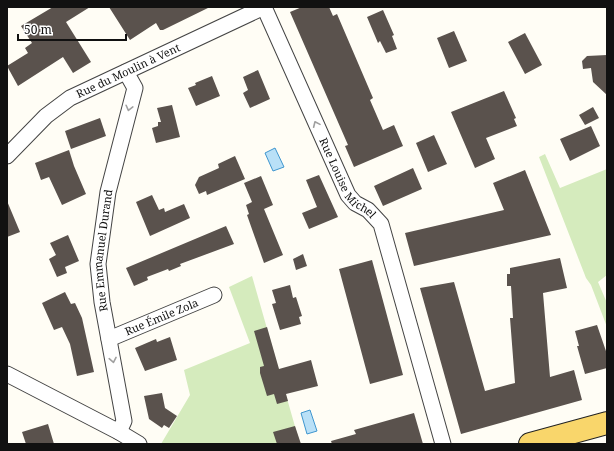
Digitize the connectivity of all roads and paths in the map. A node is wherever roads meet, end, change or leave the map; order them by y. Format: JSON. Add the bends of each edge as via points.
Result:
{"nodes":[{"id":1,"x":259,"y":8,"type":"edge"},
{"id":2,"x":126,"y":72,"type":"junction"},
{"id":3,"x":7,"y":156,"type":"edge"},
{"id":4,"x":214,"y":295,"type":"dead end"},
{"id":5,"x":109,"y":339,"type":"junction"},
{"id":6,"x":7,"y":374,"type":"edge"},
{"id":7,"x":607,"y":423,"type":"edge"},
{"id":8,"x":119,"y":432,"type":"junction"},
{"id":9,"x":139,"y":444,"type":"edge"},
{"id":10,"x":443,"y":444,"type":"edge"},
{"id":11,"x":530,"y":444,"type":"edge"}],
"edges":[{"from":1,"to":2,"type":"street","name":"Rue du Moulin à Vent"},
{"from":10,"to":1,"type":"street","name":"Rue Louise Michel","one_way":true,"via":[[381,224],[348,195]]},
{"from":2,"to":3,"type":"street","name":"Rue du Moulin à Vent","via":[[70,98],[46,116]]},
{"from":2,"to":5,"type":"street","name":"Rue Emmanuel Durand","one_way":true,"via":[[135,88],[108,192],[98,264]]},
{"from":4,"to":5,"type":"street","name":"Rue Émile Zola"},
{"from":5,"to":8,"type":"street","name":"Rue Emmanuel Durand","one_way":true,"via":[[124,421]]},
{"from":6,"to":8,"type":"street"},
{"from":7,"to":11,"type":"main road"},
{"from":8,"to":9,"type":"street"}]}
